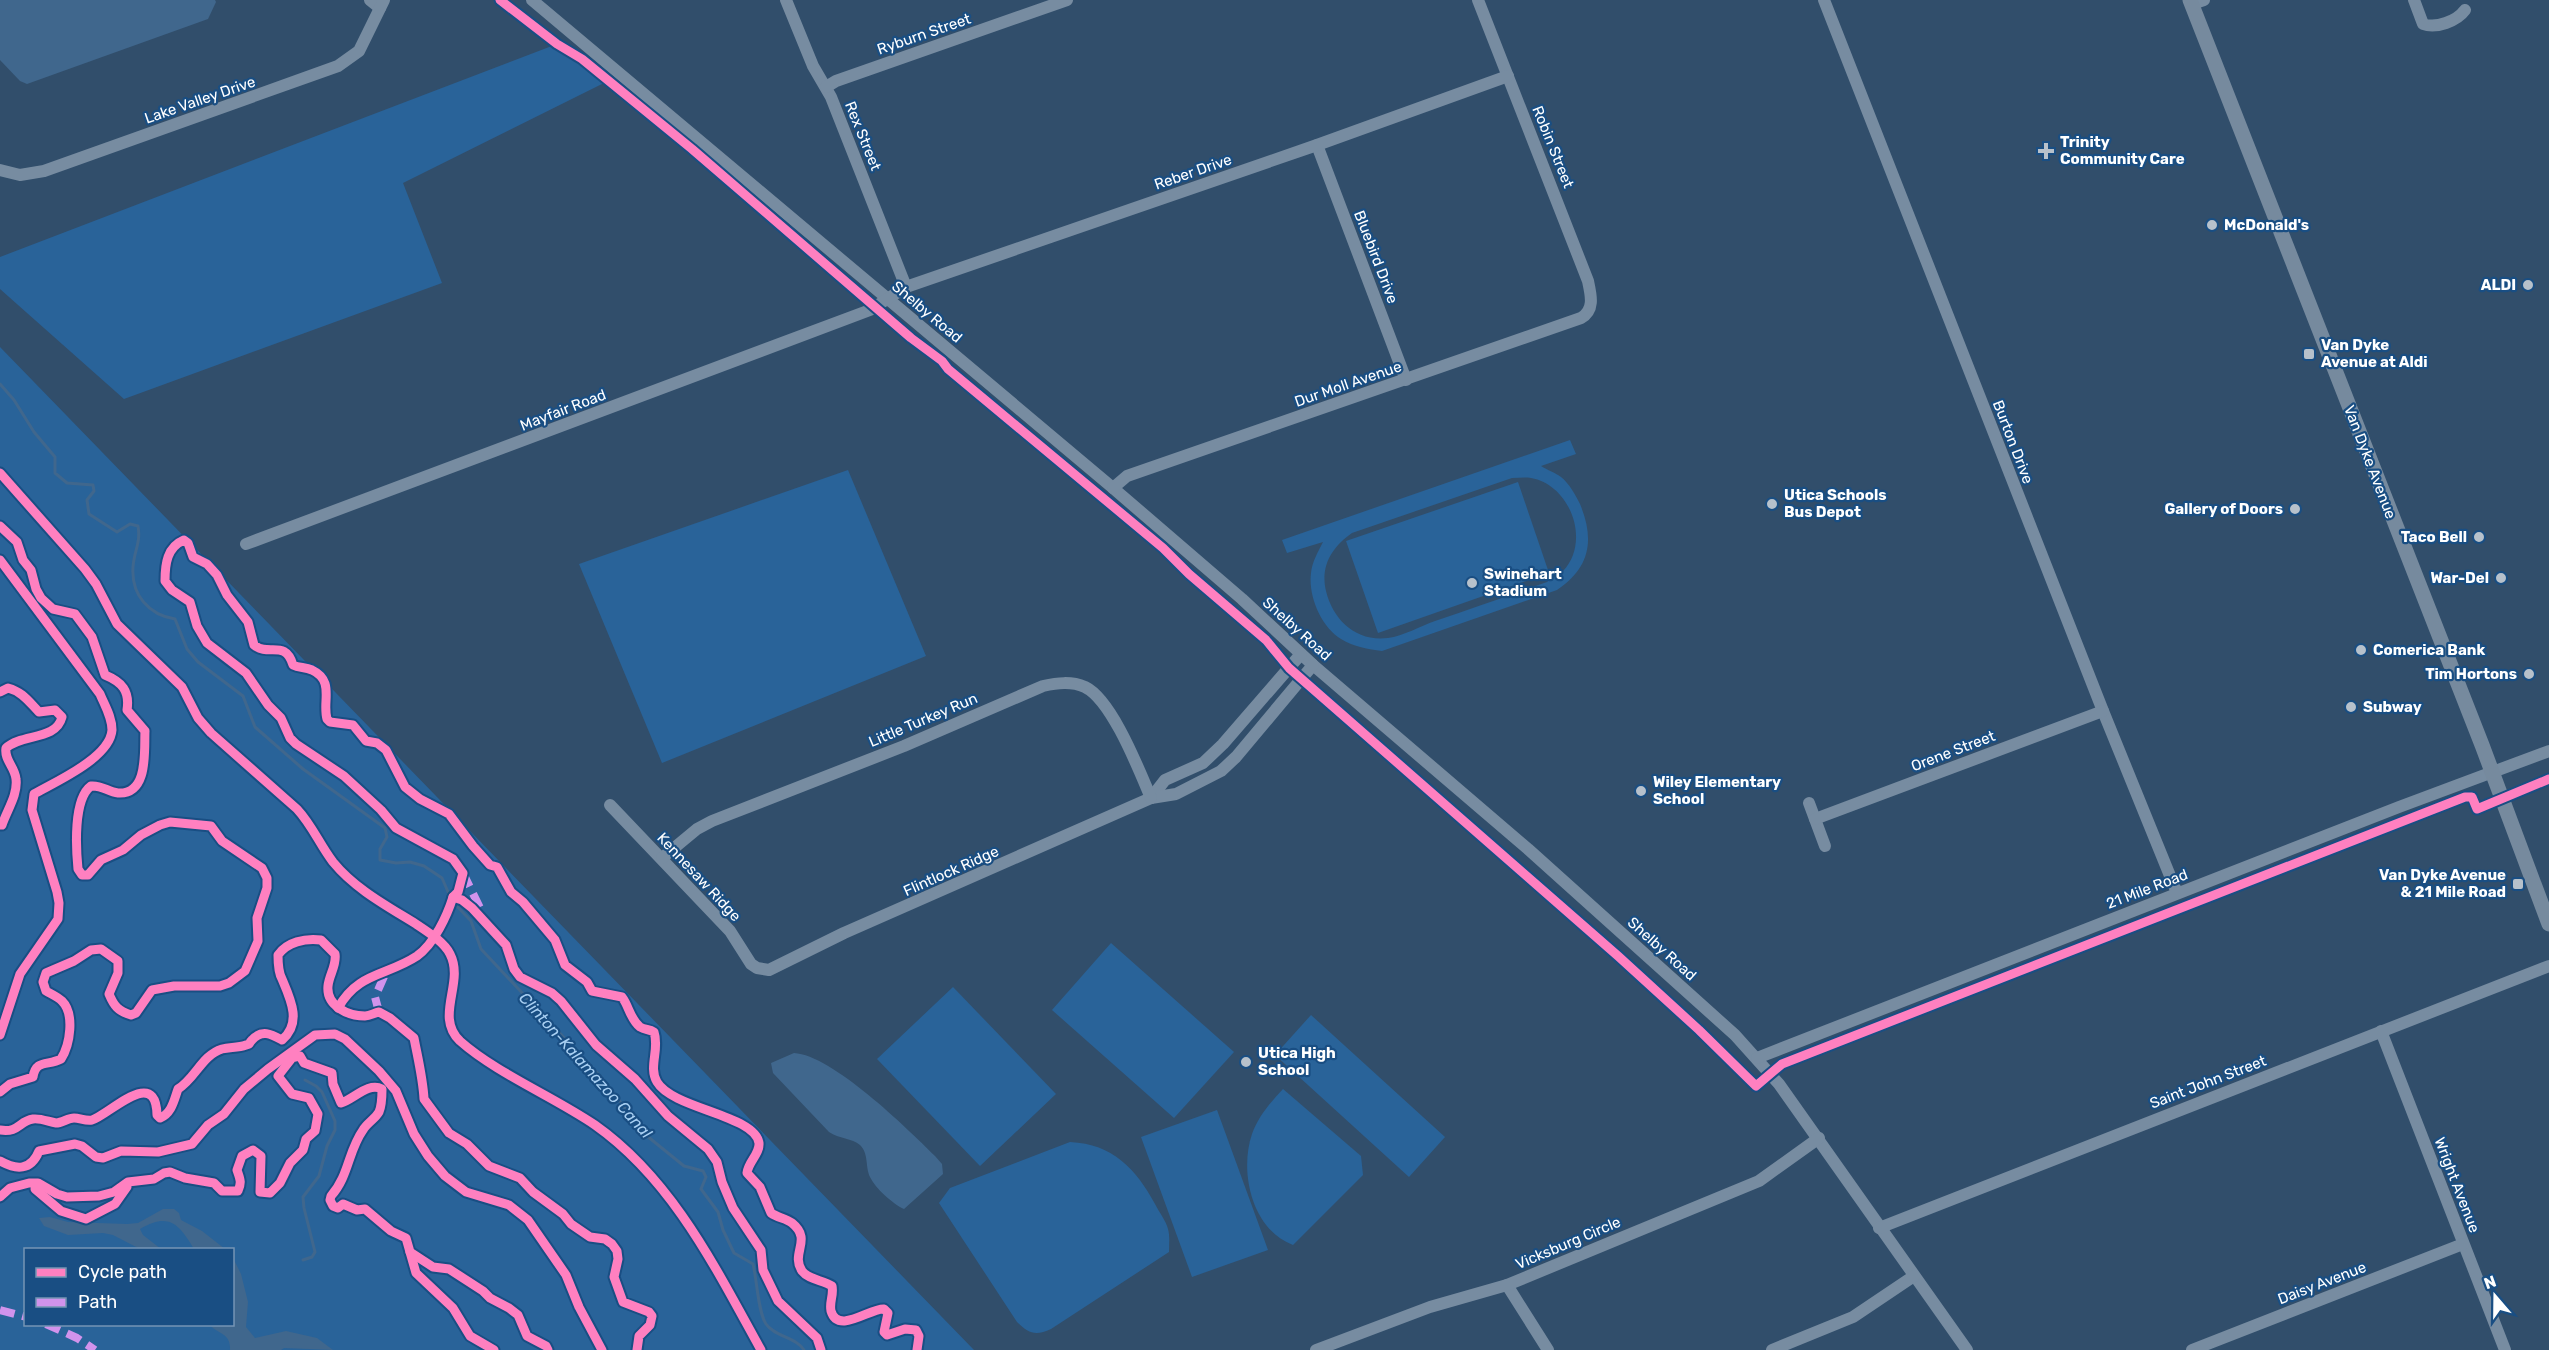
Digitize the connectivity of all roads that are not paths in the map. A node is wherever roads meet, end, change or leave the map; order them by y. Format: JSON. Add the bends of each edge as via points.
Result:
{"nodes":[{"id":1,"x":532,"y":0,"type":"edge"},
{"id":2,"x":786,"y":0,"type":"edge"},
{"id":3,"x":1067,"y":0,"type":"edge"},
{"id":4,"x":1478,"y":0,"type":"edge"},
{"id":5,"x":1824,"y":0,"type":"edge"},
{"id":6,"x":2414,"y":0,"type":"edge"},
{"id":7,"x":2195,"y":1,"type":"edge"},
{"id":8,"x":378,"y":3,"type":"edge"},
{"id":9,"x":2465,"y":10,"type":"dead end"},
{"id":10,"x":1508,"y":76,"type":"junction"},
{"id":11,"x":826,"y":87,"type":"junction"},
{"id":12,"x":1317,"y":145,"type":"junction"},
{"id":13,"x":0,"y":170,"type":"edge"},
{"id":14,"x":906,"y":287,"type":"junction"},
{"id":15,"x":888,"y":299,"type":"junction"},
{"id":16,"x":1590,"y":307,"type":"joint"},
{"id":17,"x":1407,"y":380,"type":"junction"},
{"id":18,"x":1113,"y":488,"type":"junction"},
{"id":19,"x":246,"y":544,"type":"dead end"},
{"id":20,"x":1301,"y":654,"type":"junction"},
{"id":21,"x":1313,"y":665,"type":"junction"},
{"id":22,"x":2103,"y":711,"type":"junction"},
{"id":23,"x":1228,"y":738,"type":"junction"},
{"id":24,"x":1241,"y":750,"type":"junction"},
{"id":25,"x":2549,"y":751,"type":"edge"},
{"id":26,"x":2492,"y":771,"type":"junction"},
{"id":27,"x":1151,"y":798,"type":"junction"},
{"id":28,"x":1809,"y":803,"type":"dead end"},
{"id":29,"x":610,"y":805,"type":"dead end"},
{"id":30,"x":1815,"y":819,"type":"junction"},
{"id":31,"x":1825,"y":846,"type":"dead end"},
{"id":32,"x":662,"y":858,"type":"junction"},
{"id":33,"x":2177,"y":893,"type":"junction"},
{"id":34,"x":2549,"y":924,"type":"edge"},
{"id":35,"x":2549,"y":966,"type":"edge"},
{"id":36,"x":763,"y":970,"type":"joint"},
{"id":37,"x":2381,"y":1031,"type":"junction"},
{"id":38,"x":1757,"y":1058,"type":"junction"},
{"id":39,"x":1819,"y":1138,"type":"junction"},
{"id":40,"x":1879,"y":1228,"type":"junction"},
{"id":41,"x":2463,"y":1244,"type":"junction"},
{"id":42,"x":1914,"y":1276,"type":"junction"},
{"id":43,"x":1507,"y":1285,"type":"junction"},
{"id":44,"x":1316,"y":1350,"type":"edge"},
{"id":45,"x":1548,"y":1350,"type":"edge"},
{"id":46,"x":1772,"y":1350,"type":"edge"},
{"id":47,"x":1967,"y":1350,"type":"edge"},
{"id":48,"x":2192,"y":1350,"type":"edge"},
{"id":49,"x":2505,"y":1350,"type":"edge"}],
"edges":[{"from":1,"to":15,"type":"street","name":"Shelby Road"},
{"from":2,"to":11,"type":"street","name":"Rex Street","via":[[813,66]]},
{"from":3,"to":11,"type":"street","name":"Ryburn Street"},
{"from":4,"to":10,"type":"street","name":"Robin Street"},
{"from":5,"to":22,"type":"street","name":"Burton Drive"},
{"from":6,"to":9,"type":"street","via":[[2423,24],[2430,27],[2460,17]]},
{"from":7,"to":26,"type":"main road","name":"Van Dyke Avenue"},
{"from":8,"to":13,"type":"street","name":"Lake Valley Drive","via":[[359,51],[338,66],[44,171],[20,175]]},
{"from":10,"to":12,"type":"street","name":"Reber Drive"},
{"from":10,"to":16,"type":"street","name":"Robin Street","via":[[1588,281]]},
{"from":11,"to":14,"type":"street","name":"Rex Street"},
{"from":12,"to":14,"type":"street","name":"Reber Drive"},
{"from":12,"to":17,"type":"street","name":"Bluebird Drive"},
{"from":14,"to":15,"type":"street","name":"Reber Drive"},
{"from":15,"to":18,"type":"street","name":"Shelby Road"},
{"from":15,"to":19,"type":"street","name":"Mayfair Road","via":[[870,310]]},
{"from":16,"to":17,"type":"street","name":"Dur Moll Avenue","via":[[1581,318]]},
{"from":17,"to":18,"type":"street","name":"Dur Moll Avenue","via":[[1127,476]]},
{"from":18,"to":20,"type":"street","name":"Shelby Road"},
{"from":20,"to":21,"type":"street","name":"Shelby Road"},
{"from":20,"to":23,"type":"street","name":"Flintlock Ridge"},
{"from":21,"to":24,"type":"street","name":"Flintlock Ridge"},
{"from":21,"to":38,"type":"street","name":"Shelby Road","via":[[1528,849]]},
{"from":22,"to":30,"type":"street","name":"Orene Street"},
{"from":22,"to":33,"type":"street","name":"Burton Drive"},
{"from":23,"to":24,"type":"street"},
{"from":23,"to":27,"type":"street","name":"Flintlock Ridge","via":[[1203,763],[1165,780]]},
{"from":24,"to":27,"type":"street","name":"Flintlock Ridge","via":[[1211,777],[1176,794]]},
{"from":25,"to":26,"type":"street","name":"21 Mile Road"},
{"from":26,"to":33,"type":"street","name":"21 Mile Road"},
{"from":26,"to":34,"type":"main road","name":"Van Dyke Avenue"},
{"from":27,"to":32,"type":"street","name":"Little Turkey Run","via":[[1129,749],[1100,700],[1085,688],[1061,683],[712,821]]},
{"from":27,"to":36,"type":"street","name":"Flintlock Ridge","via":[[844,933],[779,967]]},
{"from":28,"to":30,"type":"street"},
{"from":29,"to":32,"type":"street","name":"Kennesaw Ridge"},
{"from":30,"to":31,"type":"street"},
{"from":32,"to":36,"type":"street","name":"Kennesaw Ridge","via":[[736,938],[751,964]]},
{"from":33,"to":38,"type":"street","name":"21 Mile Road"},
{"from":35,"to":37,"type":"street","name":"Saint John Street"},
{"from":37,"to":40,"type":"street","name":"Saint John Street"},
{"from":37,"to":41,"type":"street","name":"Wright Avenue"},
{"from":38,"to":39,"type":"street","name":"Shelby Road"},
{"from":39,"to":40,"type":"street","name":"Shelby Road"},
{"from":39,"to":43,"type":"street","name":"Vicksburg Circle","via":[[1759,1181]]},
{"from":40,"to":42,"type":"street","name":"Shelby Road"},
{"from":41,"to":48,"type":"street","name":"Daisy Avenue"},
{"from":41,"to":49,"type":"street","name":"Wright Avenue"},
{"from":42,"to":46,"type":"street","via":[[1853,1317]]},
{"from":42,"to":47,"type":"street","name":"Shelby Road"},
{"from":43,"to":44,"type":"street","name":"Vicksburg Circle","via":[[1430,1307]]},
{"from":43,"to":45,"type":"street"}]}
